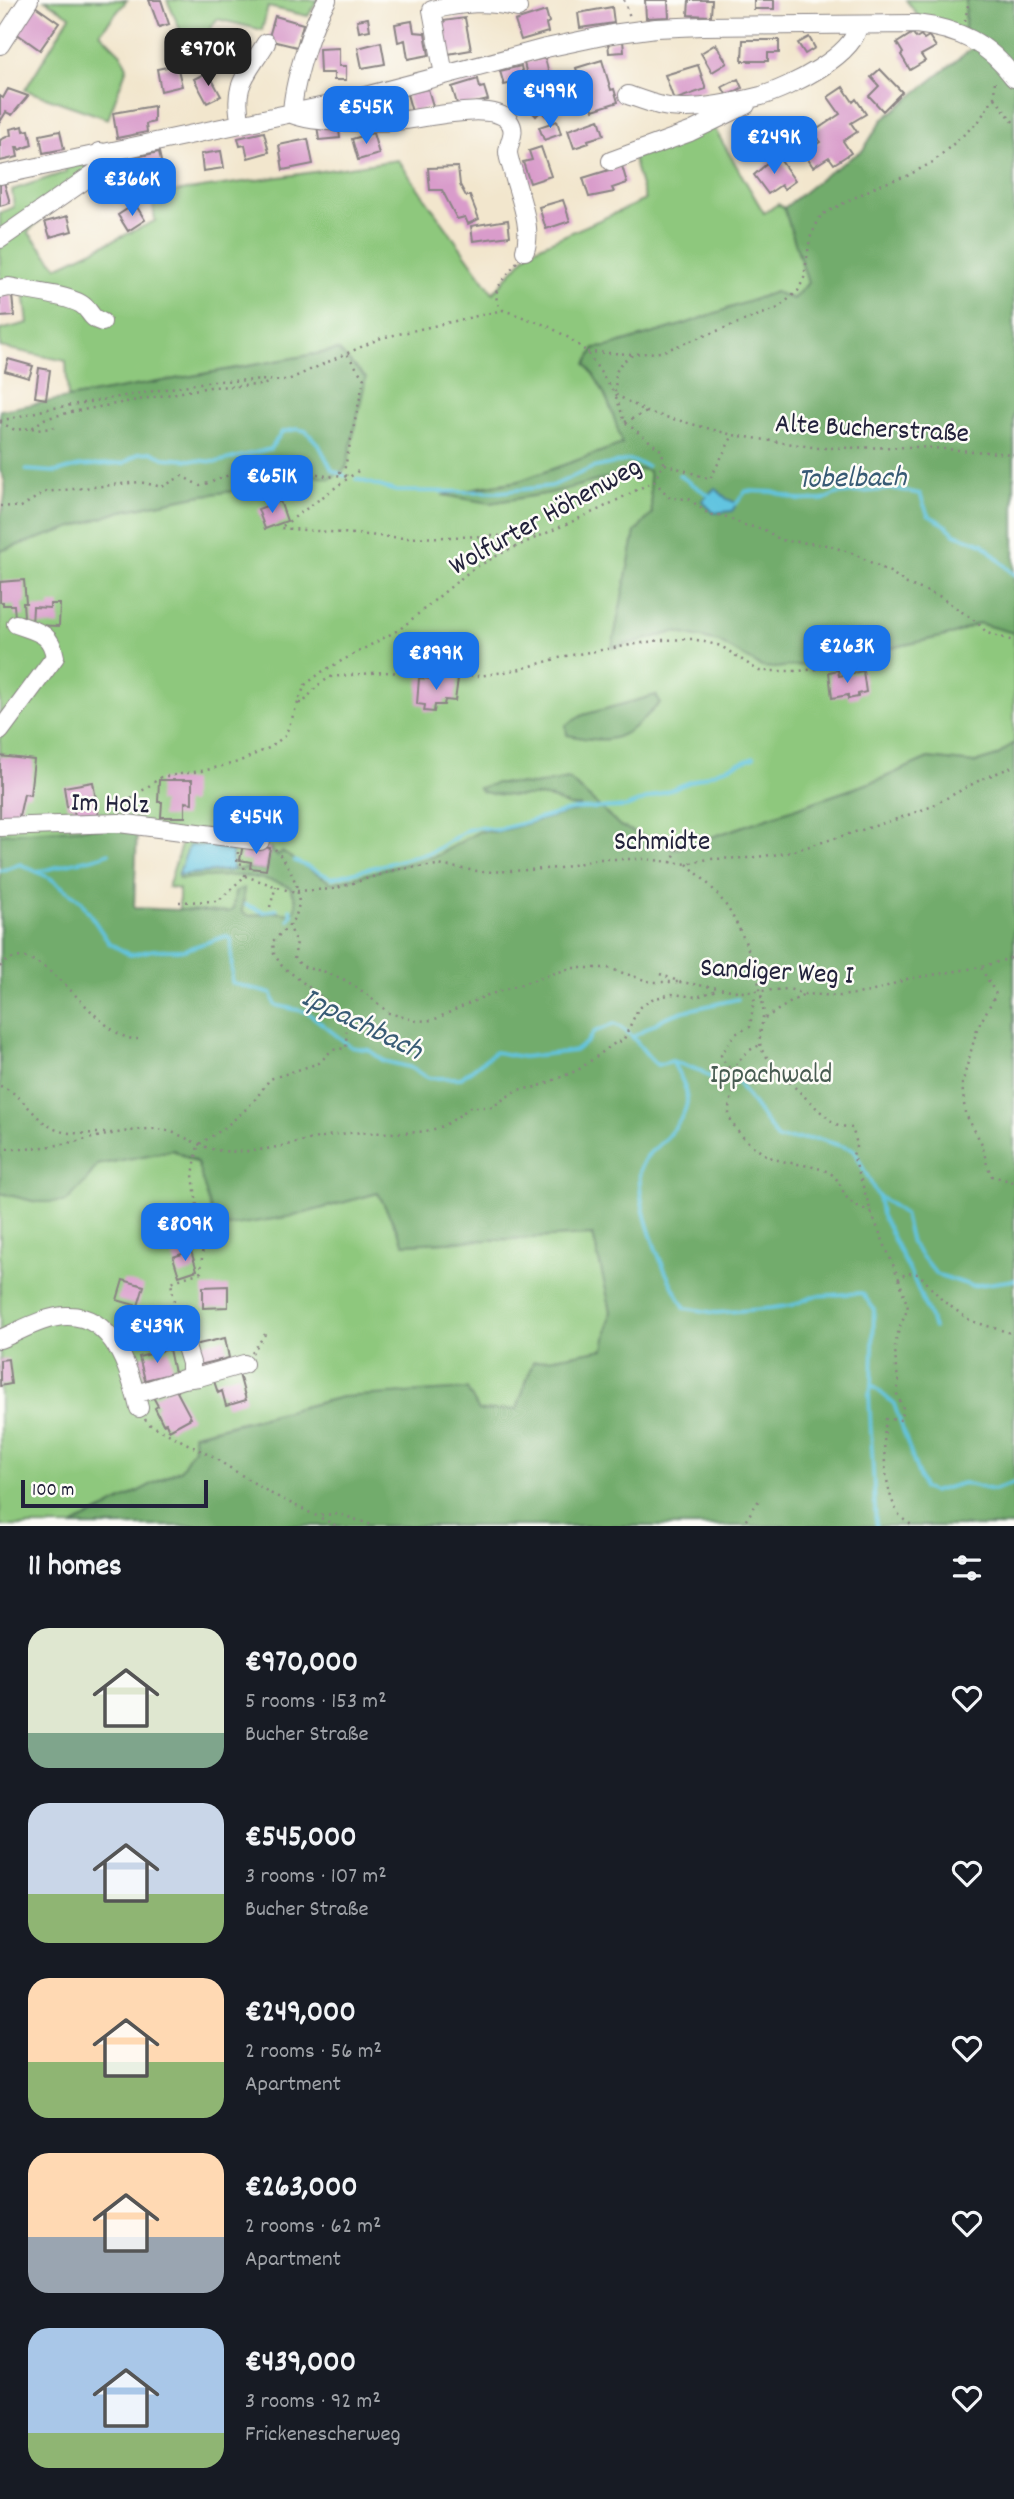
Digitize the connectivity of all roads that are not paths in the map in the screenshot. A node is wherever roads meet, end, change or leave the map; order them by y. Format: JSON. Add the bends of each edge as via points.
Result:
{"nodes":[{"id":1,"x":29,"y":0,"type":"edge"},
{"id":2,"x":327,"y":0,"type":"edge"},
{"id":3,"x":518,"y":8,"type":"dead end"},
{"id":4,"x":858,"y":25,"type":"junction"},
{"id":5,"x":266,"y":43,"type":"dead end"},
{"id":6,"x":0,"y":45,"type":"edge"},
{"id":7,"x":444,"y":75,"type":"junction"},
{"id":8,"x":1014,"y":78,"type":"edge"},
{"id":9,"x":628,"y":95,"type":"dead end"},
{"id":10,"x":764,"y":95,"type":"junction"},
{"id":11,"x":292,"y":114,"type":"junction"},
{"id":12,"x":241,"y":124,"type":"junction"},
{"id":13,"x":100,"y":152,"type":"junction"},
{"id":14,"x":611,"y":161,"type":"dead end"},
{"id":15,"x":0,"y":174,"type":"edge"},
{"id":16,"x":0,"y":239,"type":"edge"},
{"id":17,"x":525,"y":251,"type":"road end"},
{"id":18,"x":0,"y":289,"type":"edge"},
{"id":19,"x":102,"y":322,"type":"dead end"},
{"id":20,"x":16,"y":624,"type":"dead end"},
{"id":21,"x":0,"y":731,"type":"edge"},
{"id":22,"x":0,"y":827,"type":"edge"},
{"id":23,"x":260,"y":841,"type":"road end"},
{"id":24,"x":178,"y":1321,"type":"road end"},
{"id":25,"x":0,"y":1339,"type":"edge"},
{"id":26,"x":244,"y":1364,"type":"road end"},
{"id":27,"x":191,"y":1378,"type":"junction"}],
"edges":[{"from":1,"to":6,"type":"street"},
{"from":2,"to":11,"type":"street","via":[[310,37]]},
{"from":3,"to":7,"type":"street","via":[[480,1],[432,10]]},
{"from":4,"to":7,"type":"street","via":[[656,28],[546,48]]},
{"from":4,"to":8,"type":"street","via":[[916,24],[962,34]]},
{"from":4,"to":10,"type":"street","via":[[852,43],[830,61]]},
{"from":5,"to":12,"type":"street","via":[[238,90]]},
{"from":7,"to":11,"type":"street"},
{"from":9,"to":10,"type":"street","via":[[665,108],[688,108]]},
{"from":10,"to":14,"type":"street","via":[[690,132]]},
{"from":11,"to":12,"type":"street"},
{"from":11,"to":17,"type":"street","via":[[303,119],[402,121],[451,113],[500,114],[513,132],[508,151],[528,236]]},
{"from":12,"to":13,"type":"street"},
{"from":13,"to":15,"type":"street"},
{"from":13,"to":16,"type":"street","via":[[102,168]]},
{"from":18,"to":19,"type":"street","via":[[71,301]]},
{"from":20,"to":21,"type":"street","via":[[44,634],[55,657]]},
{"from":22,"to":23,"type":"street","name":"Im Holz","via":[[120,823]]},
{"from":24,"to":27,"type":"street"},
{"from":25,"to":27,"type":"street","via":[[52,1318],[83,1318],[113,1340],[137,1401]]},
{"from":26,"to":27,"type":"street"}]}
